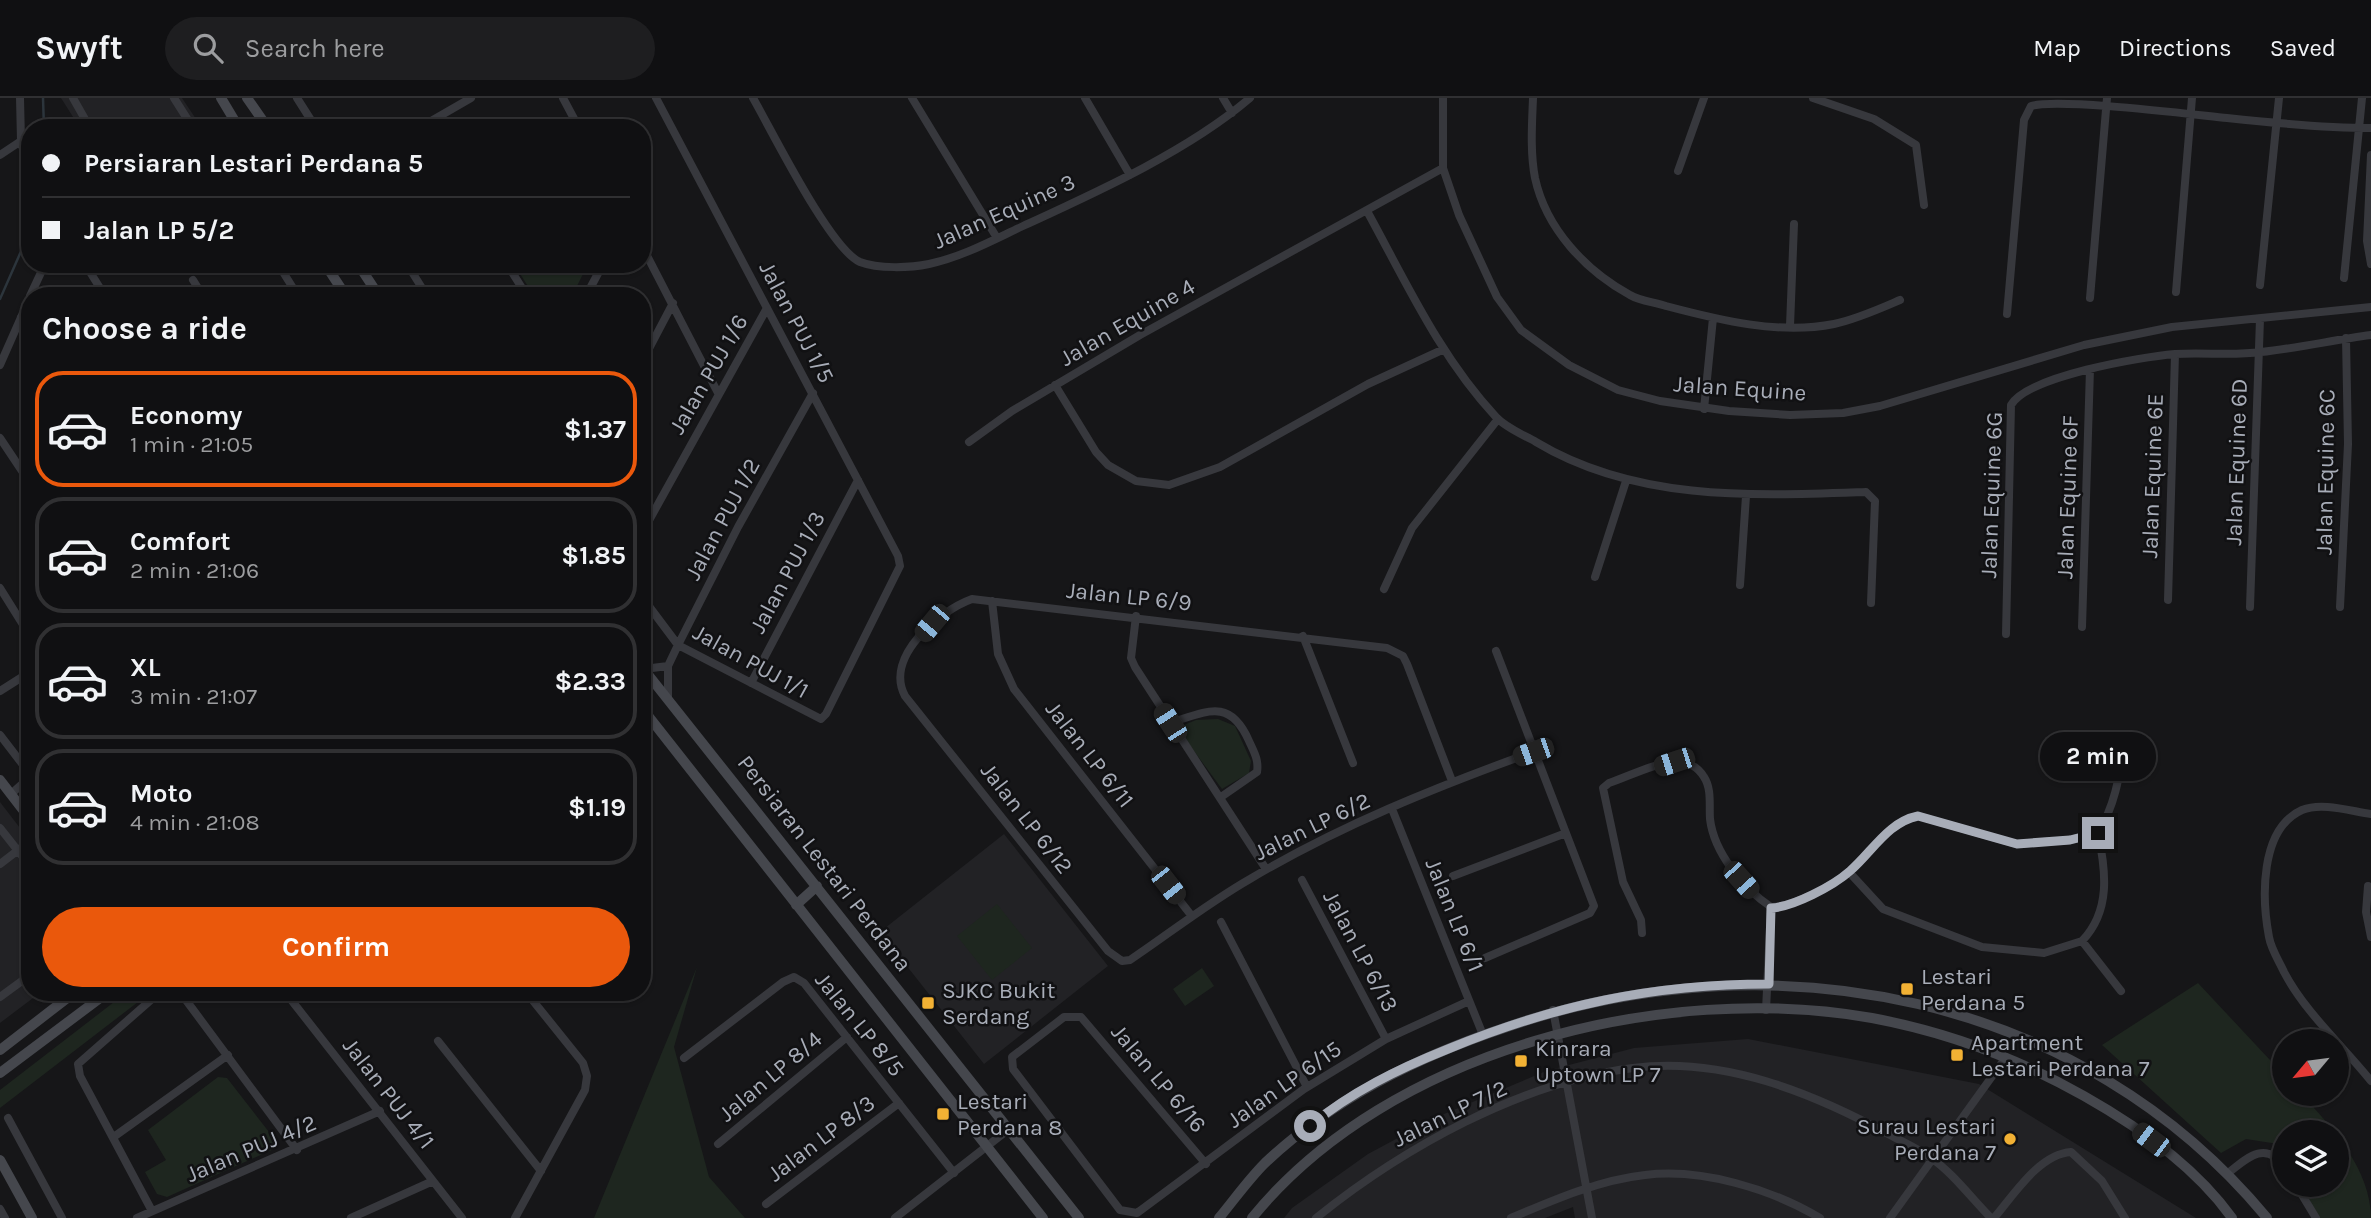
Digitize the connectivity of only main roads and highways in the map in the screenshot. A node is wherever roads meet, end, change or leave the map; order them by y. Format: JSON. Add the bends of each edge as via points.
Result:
{"nodes":[{"id":1,"x":220,"y":98,"type":"edge"},
{"id":2,"x":247,"y":98,"type":"edge"},
{"id":3,"x":233,"y":119,"type":"edge"},
{"id":4,"x":262,"y":119,"type":"edge"},
{"id":5,"x":651,"y":678,"type":"edge"},
{"id":6,"x":651,"y":720,"type":"edge"},
{"id":7,"x":0,"y":780,"type":"edge"},
{"id":8,"x":21,"y":808,"type":"edge"},
{"id":9,"x":817,"y":886,"type":"junction"},
{"id":10,"x":796,"y":905,"type":"junction"},
{"id":11,"x":63,"y":1001,"type":"edge"},
{"id":12,"x":96,"y":1001,"type":"edge"},
{"id":13,"x":0,"y":1050,"type":"edge"},
{"id":14,"x":0,"y":1073,"type":"edge"},
{"id":15,"x":0,"y":1160,"type":"edge"},
{"id":16,"x":32,"y":1218,"type":"edge"},
{"id":17,"x":1043,"y":1218,"type":"edge"},
{"id":18,"x":1079,"y":1218,"type":"edge"},
{"id":19,"x":1219,"y":1218,"type":"edge"},
{"id":20,"x":1252,"y":1218,"type":"edge"},
{"id":21,"x":2232,"y":1218,"type":"edge"},
{"id":22,"x":2267,"y":1218,"type":"edge"}],
"edges":[{"from":1,"to":3,"type":"main road"},
{"from":2,"to":4,"type":"main road"},
{"from":5,"to":9,"type":"main road","name":"Persiaran Lestari Perdana"},
{"from":6,"to":10,"type":"main road"},
{"from":7,"to":8,"type":"main road"},
{"from":9,"to":10,"type":"main road"},
{"from":9,"to":18,"type":"main road","name":"Persiaran Lestari Perdana"},
{"from":10,"to":17,"type":"main road"},
{"from":11,"to":13,"type":"main road"},
{"from":12,"to":14,"type":"main road"},
{"from":15,"to":16,"type":"main road"},
{"from":19,"to":22,"type":"main road","via":[[1264,1164],[1326,1112],[1401,1069],[1553,1010],[1659,989],[1769,984],[1861,993],[1942,1009],[2010,1031],[2073,1059],[2132,1095],[2227,1174]]},
{"from":20,"to":21,"type":"main road","via":[[1280,1184],[1322,1147],[1412,1092],[1485,1059],[1558,1035],[1659,1014],[1766,1010],[1872,1018],[2006,1057],[2115,1114],[2195,1176]]}]}
